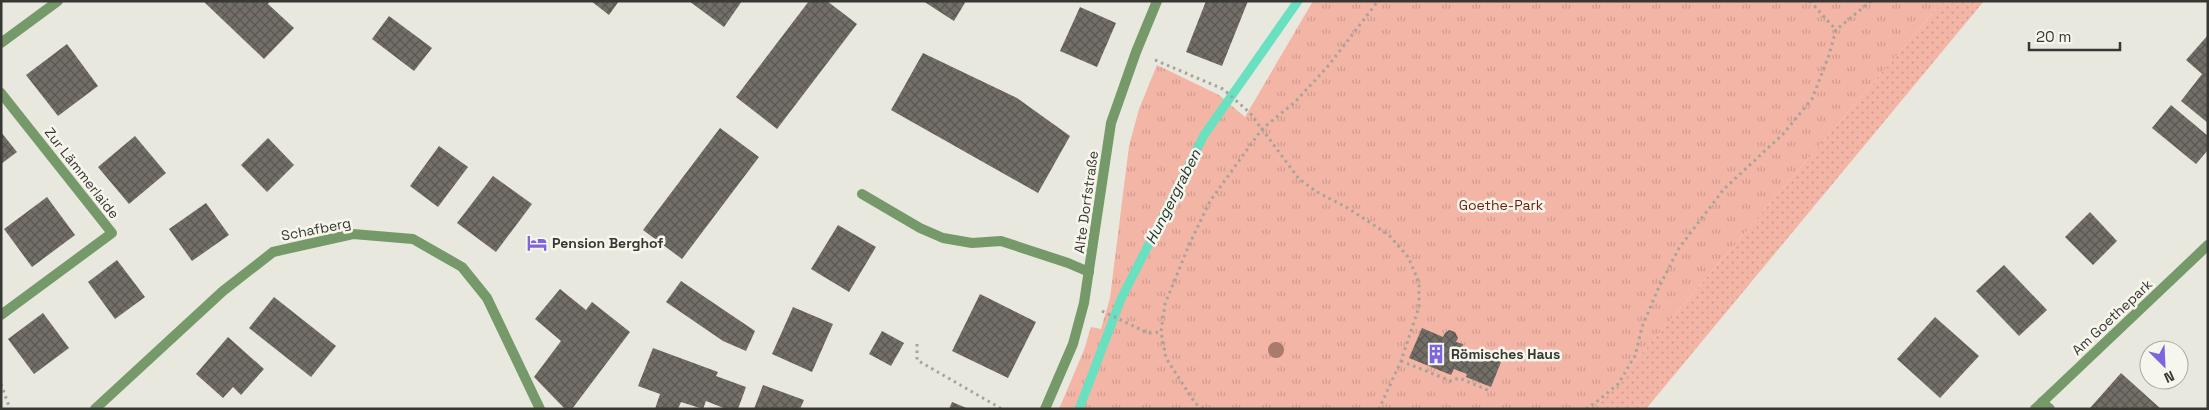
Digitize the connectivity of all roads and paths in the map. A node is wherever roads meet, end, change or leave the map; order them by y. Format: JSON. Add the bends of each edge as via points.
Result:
{"nodes":[{"id":1,"x":58,"y":1,"type":"edge"},
{"id":2,"x":1157,"y":1,"type":"edge"},
{"id":3,"x":1378,"y":1,"type":"edge"},
{"id":4,"x":1810,"y":1,"type":"edge"},
{"id":5,"x":1871,"y":1,"type":"edge"},
{"id":6,"x":1836,"y":30,"type":"junction"},
{"id":7,"x":1,"y":43,"type":"edge"},
{"id":8,"x":1136,"y":52,"type":"junction"},
{"id":9,"x":1,"y":93,"type":"edge"},
{"id":10,"x":1262,"y":129,"type":"junction"},
{"id":11,"x":862,"y":194,"type":"dead end"},
{"id":12,"x":2208,"y":245,"type":"edge"},
{"id":13,"x":1089,"y":272,"type":"junction"},
{"id":14,"x":1109,"y":314,"type":"dead end"},
{"id":15,"x":1,"y":316,"type":"edge"},
{"id":16,"x":1161,"y":332,"type":"junction"},
{"id":17,"x":917,"y":344,"type":"dead end"},
{"id":18,"x":1402,"y":361,"type":"junction"},
{"id":19,"x":1,"y":384,"type":"edge"},
{"id":20,"x":1490,"y":390,"type":"dead end"},
{"id":21,"x":2042,"y":407,"type":"edge"},
{"id":22,"x":10,"y":409,"type":"edge"},
{"id":23,"x":95,"y":409,"type":"edge"},
{"id":24,"x":540,"y":409,"type":"edge"},
{"id":25,"x":1002,"y":409,"type":"edge"},
{"id":26,"x":1046,"y":409,"type":"edge"},
{"id":27,"x":1203,"y":409,"type":"edge"},
{"id":28,"x":1379,"y":409,"type":"edge"},
{"id":29,"x":1586,"y":409,"type":"edge"}],
"edges":[{"from":1,"to":7,"type":"street"},
{"from":2,"to":8,"type":"street","name":"Alte Dorfstraße"},
{"from":3,"to":10,"type":"path","via":[[1324,71],[1295,102]]},
{"from":4,"to":6,"type":"path"},
{"from":5,"to":6,"type":"path"},
{"from":6,"to":29,"type":"path","via":[[1812,99],[1783,134],[1724,189],[1679,248],[1642,328],[1635,356],[1618,384]]},
{"from":8,"to":10,"type":"path","via":[[1223,89],[1250,113]]},
{"from":8,"to":13,"type":"street","name":"Alte Dorfstraße","via":[[1111,123]]},
{"from":9,"to":15,"type":"street","name":"Zur Lämmerlaide","via":[[112,233]]},
{"from":10,"to":16,"type":"path","via":[[1210,201],[1165,304]]},
{"from":10,"to":18,"type":"path","via":[[1299,179],[1389,235],[1408,257],[1419,282],[1419,307]]},
{"from":11,"to":13,"type":"street","via":[[943,238],[972,243],[1001,241]]},
{"from":12,"to":21,"type":"street","name":"Am Goethepark"},
{"from":13,"to":26,"type":"street","name":"Alte Dorfstraße","via":[[1073,344]]},
{"from":14,"to":16,"type":"path","via":[[1148,333]]},
{"from":16,"to":27,"type":"path","via":[[1166,358],[1195,403]]},
{"from":17,"to":25,"type":"path","via":[[917,360]]},
{"from":18,"to":20,"type":"path","via":[[1451,381],[1459,378]]},
{"from":18,"to":28,"type":"path"},
{"from":19,"to":22,"type":"path"},
{"from":23,"to":24,"type":"street","name":"Schafberg","via":[[223,291],[273,252],[352,234],[413,239],[462,266],[487,298]]}]}
